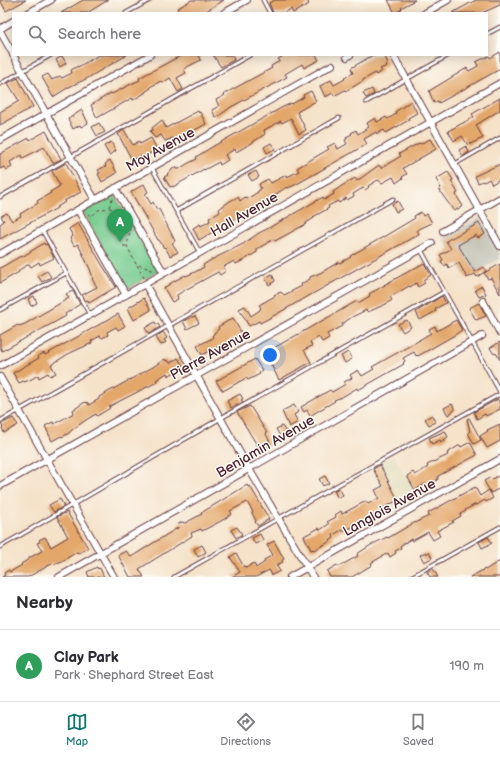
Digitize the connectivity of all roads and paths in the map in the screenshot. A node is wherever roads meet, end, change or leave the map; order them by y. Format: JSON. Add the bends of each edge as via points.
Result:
{"nodes":[{"id":1,"x":51,"y":0,"type":"edge"},
{"id":2,"x":150,"y":0,"type":"edge"},
{"id":3,"x":247,"y":0,"type":"edge"},
{"id":4,"x":262,"y":0,"type":"edge"},
{"id":5,"x":448,"y":0,"type":"edge"},
{"id":6,"x":30,"y":12,"type":"edge"},
{"id":7,"x":128,"y":12,"type":"edge"},
{"id":8,"x":226,"y":12,"type":"edge"},
{"id":9,"x":269,"y":12,"type":"edge"},
{"id":10,"x":427,"y":12,"type":"edge"},
{"id":11,"x":12,"y":23,"type":"edge"},
{"id":12,"x":500,"y":27,"type":"edge"},
{"id":13,"x":0,"y":30,"type":"edge"},
{"id":14,"x":488,"y":33,"type":"edge"},
{"id":15,"x":12,"y":53,"type":"edge"},
{"id":16,"x":14,"y":56,"type":"edge"},
{"id":17,"x":49,"y":56,"type":"edge"},
{"id":18,"x":148,"y":56,"type":"edge"},
{"id":19,"x":248,"y":56,"type":"edge"},
{"id":20,"x":394,"y":56,"type":"edge"},
{"id":21,"x":447,"y":56,"type":"edge"},
{"id":22,"x":332,"y":65,"type":"dead end"},
{"id":23,"x":23,"y":71,"type":"junction"},
{"id":24,"x":406,"y":79,"type":"junction"},
{"id":25,"x":500,"y":83,"type":"edge"},
{"id":26,"x":0,"y":84,"type":"edge"},
{"id":27,"x":366,"y":102,"type":"dead end"},
{"id":28,"x":47,"y":114,"type":"junction"},
{"id":29,"x":338,"y":118,"type":"dead end"},
{"id":30,"x":431,"y":122,"type":"junction"},
{"id":31,"x":500,"y":138,"type":"edge"},
{"id":32,"x":0,"y":140,"type":"edge"},
{"id":33,"x":71,"y":157,"type":"junction"},
{"id":34,"x":454,"y":164,"type":"junction"},
{"id":35,"x":152,"y":168,"type":"junction"},
{"id":36,"x":115,"y":191,"type":"junction"},
{"id":37,"x":0,"y":197,"type":"edge"},
{"id":38,"x":500,"y":198,"type":"edge"},
{"id":39,"x":393,"y":199,"type":"dead end"},
{"id":40,"x":95,"y":200,"type":"junction"},
{"id":41,"x":109,"y":208,"type":"junction"},
{"id":42,"x":78,"y":210,"type":"junction"},
{"id":43,"x":480,"y":210,"type":"junction"},
{"id":44,"x":176,"y":211,"type":"junction"},
{"id":45,"x":87,"y":214,"type":"dead end"},
{"id":46,"x":42,"y":230,"type":"junction"},
{"id":47,"x":443,"y":231,"type":"dead end"},
{"id":48,"x":432,"y":243,"type":"dead end"},
{"id":49,"x":123,"y":246,"type":"dead end"},
{"id":50,"x":128,"y":246,"type":"junction"},
{"id":51,"x":500,"y":246,"type":"edge"},
{"id":52,"x":420,"y":249,"type":"junction"},
{"id":53,"x":200,"y":253,"type":"junction"},
{"id":54,"x":0,"y":254,"type":"edge"},
{"id":55,"x":136,"y":264,"type":"junction"},
{"id":56,"x":66,"y":273,"type":"junction"},
{"id":57,"x":160,"y":273,"type":"junction"},
{"id":58,"x":144,"y":281,"type":"junction"},
{"id":59,"x":444,"y":292,"type":"junction"},
{"id":60,"x":126,"y":295,"type":"junction"},
{"id":61,"x":483,"y":301,"type":"dead end"},
{"id":62,"x":0,"y":310,"type":"edge"},
{"id":63,"x":90,"y":315,"type":"junction"},
{"id":64,"x":168,"y":326,"type":"junction"},
{"id":65,"x":499,"y":328,"type":"edge"},
{"id":66,"x":482,"y":336,"type":"dead end"},
{"id":67,"x":472,"y":342,"type":"junction"},
{"id":68,"x":0,"y":366,"type":"edge"},
{"id":69,"x":196,"y":375,"type":"junction"},
{"id":70,"x":0,"y":378,"type":"edge"},
{"id":71,"x":500,"y":393,"type":"edge"},
{"id":72,"x":19,"y":410,"type":"junction"},
{"id":73,"x":221,"y":418,"type":"junction"},
{"id":74,"x":0,"y":421,"type":"edge"},
{"id":75,"x":500,"y":459,"type":"edge"},
{"id":76,"x":47,"y":460,"type":"junction"},
{"id":77,"x":250,"y":469,"type":"junction"},
{"id":78,"x":0,"y":486,"type":"edge"},
{"id":79,"x":73,"y":505,"type":"junction"},
{"id":80,"x":278,"y":517,"type":"junction"},
{"id":81,"x":500,"y":526,"type":"edge"},
{"id":82,"x":0,"y":547,"type":"edge"},
{"id":83,"x":100,"y":553,"type":"junction"},
{"id":84,"x":307,"y":567,"type":"junction"},
{"id":85,"x":59,"y":577,"type":"edge"},
{"id":86,"x":114,"y":577,"type":"edge"},
{"id":87,"x":174,"y":577,"type":"edge"},
{"id":88,"x":290,"y":577,"type":"edge"},
{"id":89,"x":313,"y":577,"type":"edge"},
{"id":90,"x":411,"y":577,"type":"edge"}],
"edges":[{"from":1,"to":6,"type":"street"},
{"from":2,"to":7,"type":"lane"},
{"from":3,"to":8,"type":"street"},
{"from":4,"to":9,"type":"lane"},
{"from":5,"to":10,"type":"street"},
{"from":11,"to":13,"type":"street"},
{"from":12,"to":14,"type":"lane"},
{"from":13,"to":15,"type":"street"},
{"from":16,"to":23,"type":"street"},
{"from":17,"to":23,"type":"lane"},
{"from":18,"to":28,"type":"street"},
{"from":19,"to":33,"type":"lane"},
{"from":20,"to":24,"type":"street"},
{"from":21,"to":24,"type":"lane"},
{"from":22,"to":35,"type":"street","name":"Moy Avenue"},
{"from":23,"to":26,"type":"lane"},
{"from":23,"to":28,"type":"street"},
{"from":24,"to":27,"type":"lane"},
{"from":24,"to":30,"type":"street"},
{"from":25,"to":30,"type":"street","name":"Hall Avenue"},
{"from":28,"to":32,"type":"street"},
{"from":28,"to":33,"type":"street"},
{"from":29,"to":44,"type":"lane"},
{"from":30,"to":34,"type":"street"},
{"from":30,"to":53,"type":"street","name":"Hall Avenue"},
{"from":31,"to":34,"type":"lane"},
{"from":33,"to":37,"type":"lane"},
{"from":33,"to":40,"type":"street"},
{"from":34,"to":43,"type":"street"},
{"from":35,"to":36,"type":"street","name":"Moy Avenue"},
{"from":35,"to":44,"type":"lane"},
{"from":36,"to":40,"type":"street","name":"Moy Avenue"},
{"from":36,"to":41,"type":"path"},
{"from":36,"to":57,"type":"street"},
{"from":38,"to":43,"type":"street"},
{"from":39,"to":64,"type":"lane"},
{"from":40,"to":42,"type":"street","name":"Moy Avenue"},
{"from":41,"to":45,"type":"path","via":[[98,210],[92,216]]},
{"from":41,"to":50,"type":"path","via":[[121,214],[130,231]]},
{"from":42,"to":46,"type":"street","name":"Moy Avenue"},
{"from":42,"to":60,"type":"street"},
{"from":43,"to":47,"type":"street"},
{"from":43,"to":51,"type":"street"},
{"from":44,"to":53,"type":"lane"},
{"from":46,"to":54,"type":"street","name":"Moy Avenue"},
{"from":46,"to":56,"type":"lane"},
{"from":48,"to":52,"type":"street","name":"Pierre Avenue"},
{"from":49,"to":50,"type":"path"},
{"from":50,"to":55,"type":"path"},
{"from":52,"to":59,"type":"lane"},
{"from":52,"to":69,"type":"street","name":"Pierre Avenue"},
{"from":53,"to":57,"type":"street","name":"Hall Avenue"},
{"from":55,"to":57,"type":"path"},
{"from":55,"to":58,"type":"path"},
{"from":56,"to":62,"type":"lane"},
{"from":56,"to":63,"type":"lane"},
{"from":57,"to":58,"type":"street","name":"Hall Avenue"},
{"from":58,"to":60,"type":"street","name":"Hall Avenue"},
{"from":58,"to":64,"type":"street"},
{"from":59,"to":67,"type":"lane"},
{"from":59,"to":73,"type":"lane"},
{"from":60,"to":63,"type":"street","name":"Hall Avenue"},
{"from":61,"to":65,"type":"street"},
{"from":63,"to":68,"type":"street","name":"Hall Avenue"},
{"from":64,"to":69,"type":"street"},
{"from":64,"to":72,"type":"lane"},
{"from":66,"to":67,"type":"street","name":"Benjamin Avenue"},
{"from":67,"to":71,"type":"lane"},
{"from":67,"to":77,"type":"street","name":"Benjamin Avenue"},
{"from":69,"to":73,"type":"street"},
{"from":69,"to":76,"type":"street","name":"Pierre Avenue"},
{"from":70,"to":72,"type":"street"},
{"from":71,"to":80,"type":"lane"},
{"from":72,"to":74,"type":"lane"},
{"from":72,"to":76,"type":"street"},
{"from":73,"to":77,"type":"street"},
{"from":73,"to":79,"type":"lane"},
{"from":75,"to":84,"type":"street","name":"Langlois Avenue"},
{"from":76,"to":78,"type":"street","name":"Pierre Avenue"},
{"from":76,"to":79,"type":"street"},
{"from":77,"to":80,"type":"street"},
{"from":77,"to":83,"type":"street","name":"Benjamin Avenue"},
{"from":79,"to":82,"type":"lane"},
{"from":79,"to":83,"type":"street"},
{"from":80,"to":84,"type":"street"},
{"from":80,"to":87,"type":"lane"},
{"from":81,"to":90,"type":"lane"},
{"from":83,"to":85,"type":"street","name":"Benjamin Avenue"},
{"from":83,"to":86,"type":"street"},
{"from":84,"to":88,"type":"street","name":"Langlois Avenue"},
{"from":84,"to":89,"type":"street"}]}
